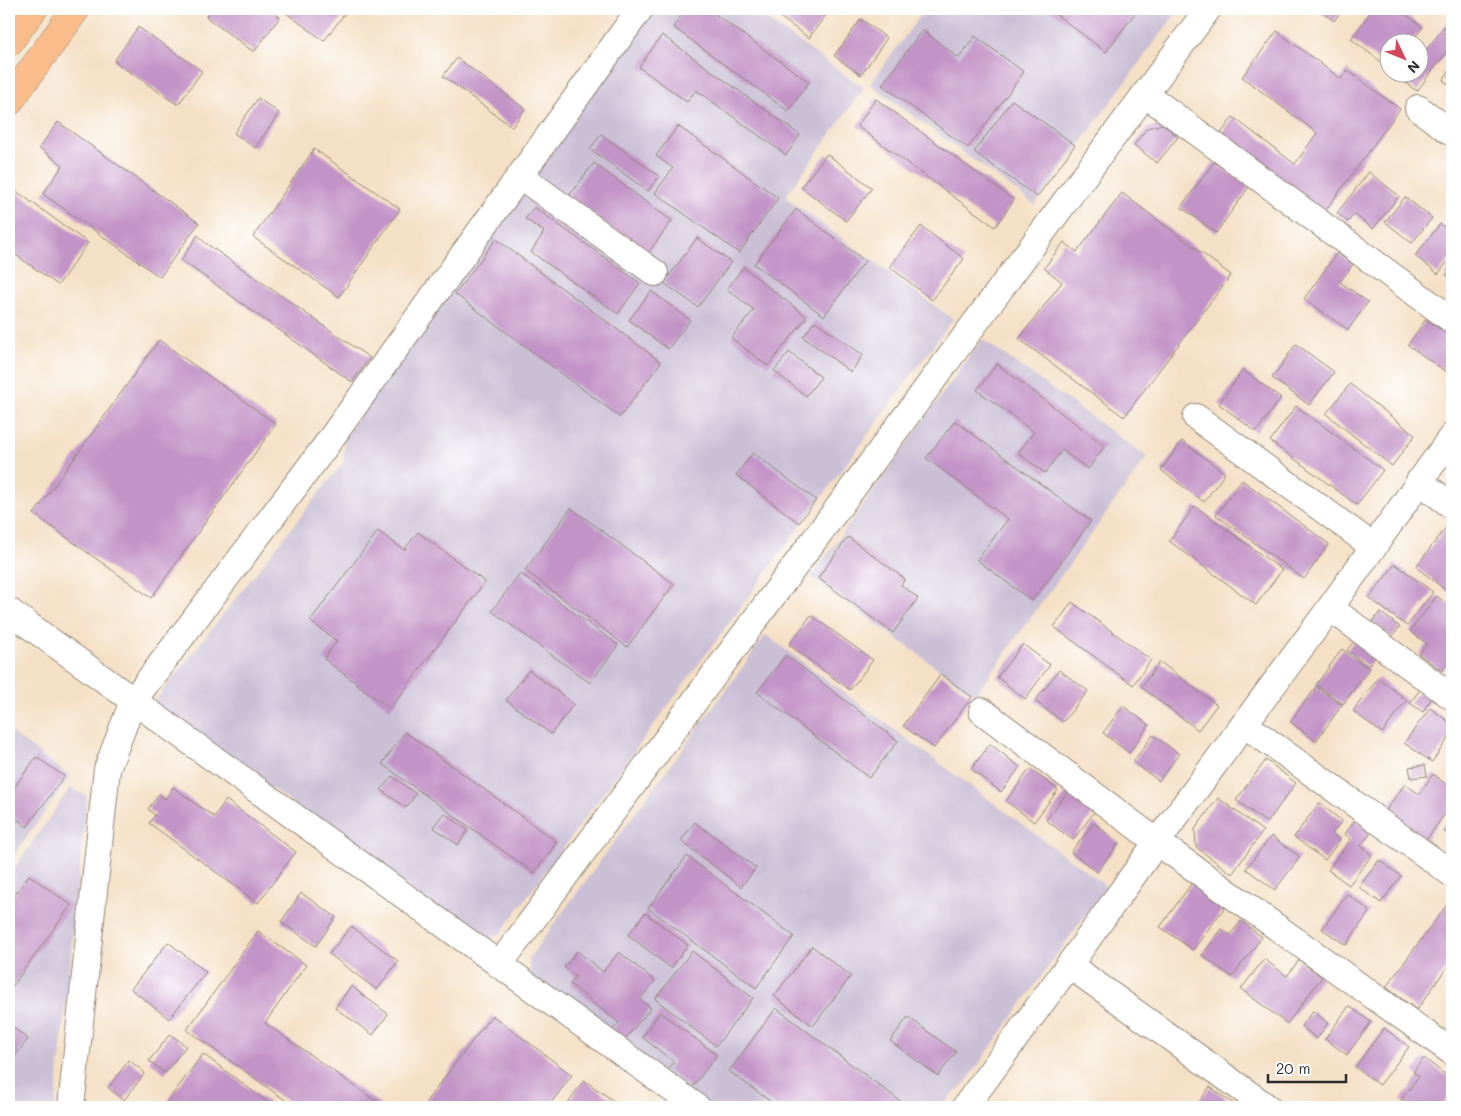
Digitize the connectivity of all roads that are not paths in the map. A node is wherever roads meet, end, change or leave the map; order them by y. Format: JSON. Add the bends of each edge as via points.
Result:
{"nodes":[{"id":1,"x":33,"y":9,"type":"edge"},
{"id":2,"x":76,"y":9,"type":"edge"},
{"id":3,"x":640,"y":9,"type":"edge"},
{"id":4,"x":1208,"y":9,"type":"edge"},
{"id":5,"x":9,"y":42,"type":"edge"},
{"id":6,"x":1145,"y":94,"type":"junction"},
{"id":7,"x":9,"y":102,"type":"edge"},
{"id":8,"x":1418,"y":108,"type":"dead end"},
{"id":9,"x":1452,"y":133,"type":"edge"},
{"id":10,"x":520,"y":176,"type":"junction"},
{"id":11,"x":655,"y":273,"type":"dead end"},
{"id":12,"x":1452,"y":320,"type":"edge"},
{"id":13,"x":1196,"y":417,"type":"dead end"},
{"id":14,"x":1452,"y":436,"type":"edge"},
{"id":15,"x":1419,"y":481,"type":"junction"},
{"id":16,"x":1452,"y":506,"type":"edge"},
{"id":17,"x":1374,"y":546,"type":"junction"},
{"id":18,"x":1330,"y":608,"type":"junction"},
{"id":19,"x":9,"y":611,"type":"edge"},
{"id":20,"x":1452,"y":697,"type":"edge"},
{"id":21,"x":133,"y":701,"type":"junction"},
{"id":22,"x":982,"y":711,"type":"dead end"},
{"id":23,"x":1244,"y":724,"type":"junction"},
{"id":24,"x":1157,"y":842,"type":"junction"},
{"id":25,"x":1452,"y":874,"type":"edge"},
{"id":26,"x":499,"y":965,"type":"junction"},
{"id":27,"x":1069,"y":965,"type":"junction"},
{"id":28,"x":1452,"y":1052,"type":"edge"},
{"id":29,"x":72,"y":1098,"type":"edge"},
{"id":30,"x":91,"y":1107,"type":"edge"},
{"id":31,"x":697,"y":1107,"type":"edge"},
{"id":32,"x":965,"y":1107,"type":"edge"},
{"id":33,"x":1266,"y":1107,"type":"edge"}],
"edges":[{"from":1,"to":5,"type":"main road"},
{"from":2,"to":7,"type":"main road"},
{"from":3,"to":10,"type":"street"},
{"from":4,"to":6,"type":"street"},
{"from":6,"to":12,"type":"street"},
{"from":6,"to":26,"type":"street"},
{"from":8,"to":9,"type":"street"},
{"from":10,"to":11,"type":"street"},
{"from":10,"to":21,"type":"street","via":[[324,448]]},
{"from":13,"to":17,"type":"street"},
{"from":14,"to":15,"type":"street"},
{"from":15,"to":16,"type":"street"},
{"from":15,"to":17,"type":"street"},
{"from":17,"to":18,"type":"street"},
{"from":18,"to":20,"type":"street"},
{"from":18,"to":23,"type":"street"},
{"from":19,"to":21,"type":"street"},
{"from":21,"to":26,"type":"street"},
{"from":21,"to":29,"type":"street","via":[[107,769]]},
{"from":22,"to":24,"type":"street"},
{"from":23,"to":24,"type":"street"},
{"from":23,"to":25,"type":"street"},
{"from":24,"to":27,"type":"street"},
{"from":24,"to":28,"type":"street"},
{"from":26,"to":31,"type":"street"},
{"from":27,"to":32,"type":"street"},
{"from":27,"to":33,"type":"street"},
{"from":29,"to":30,"type":"street"}]}
